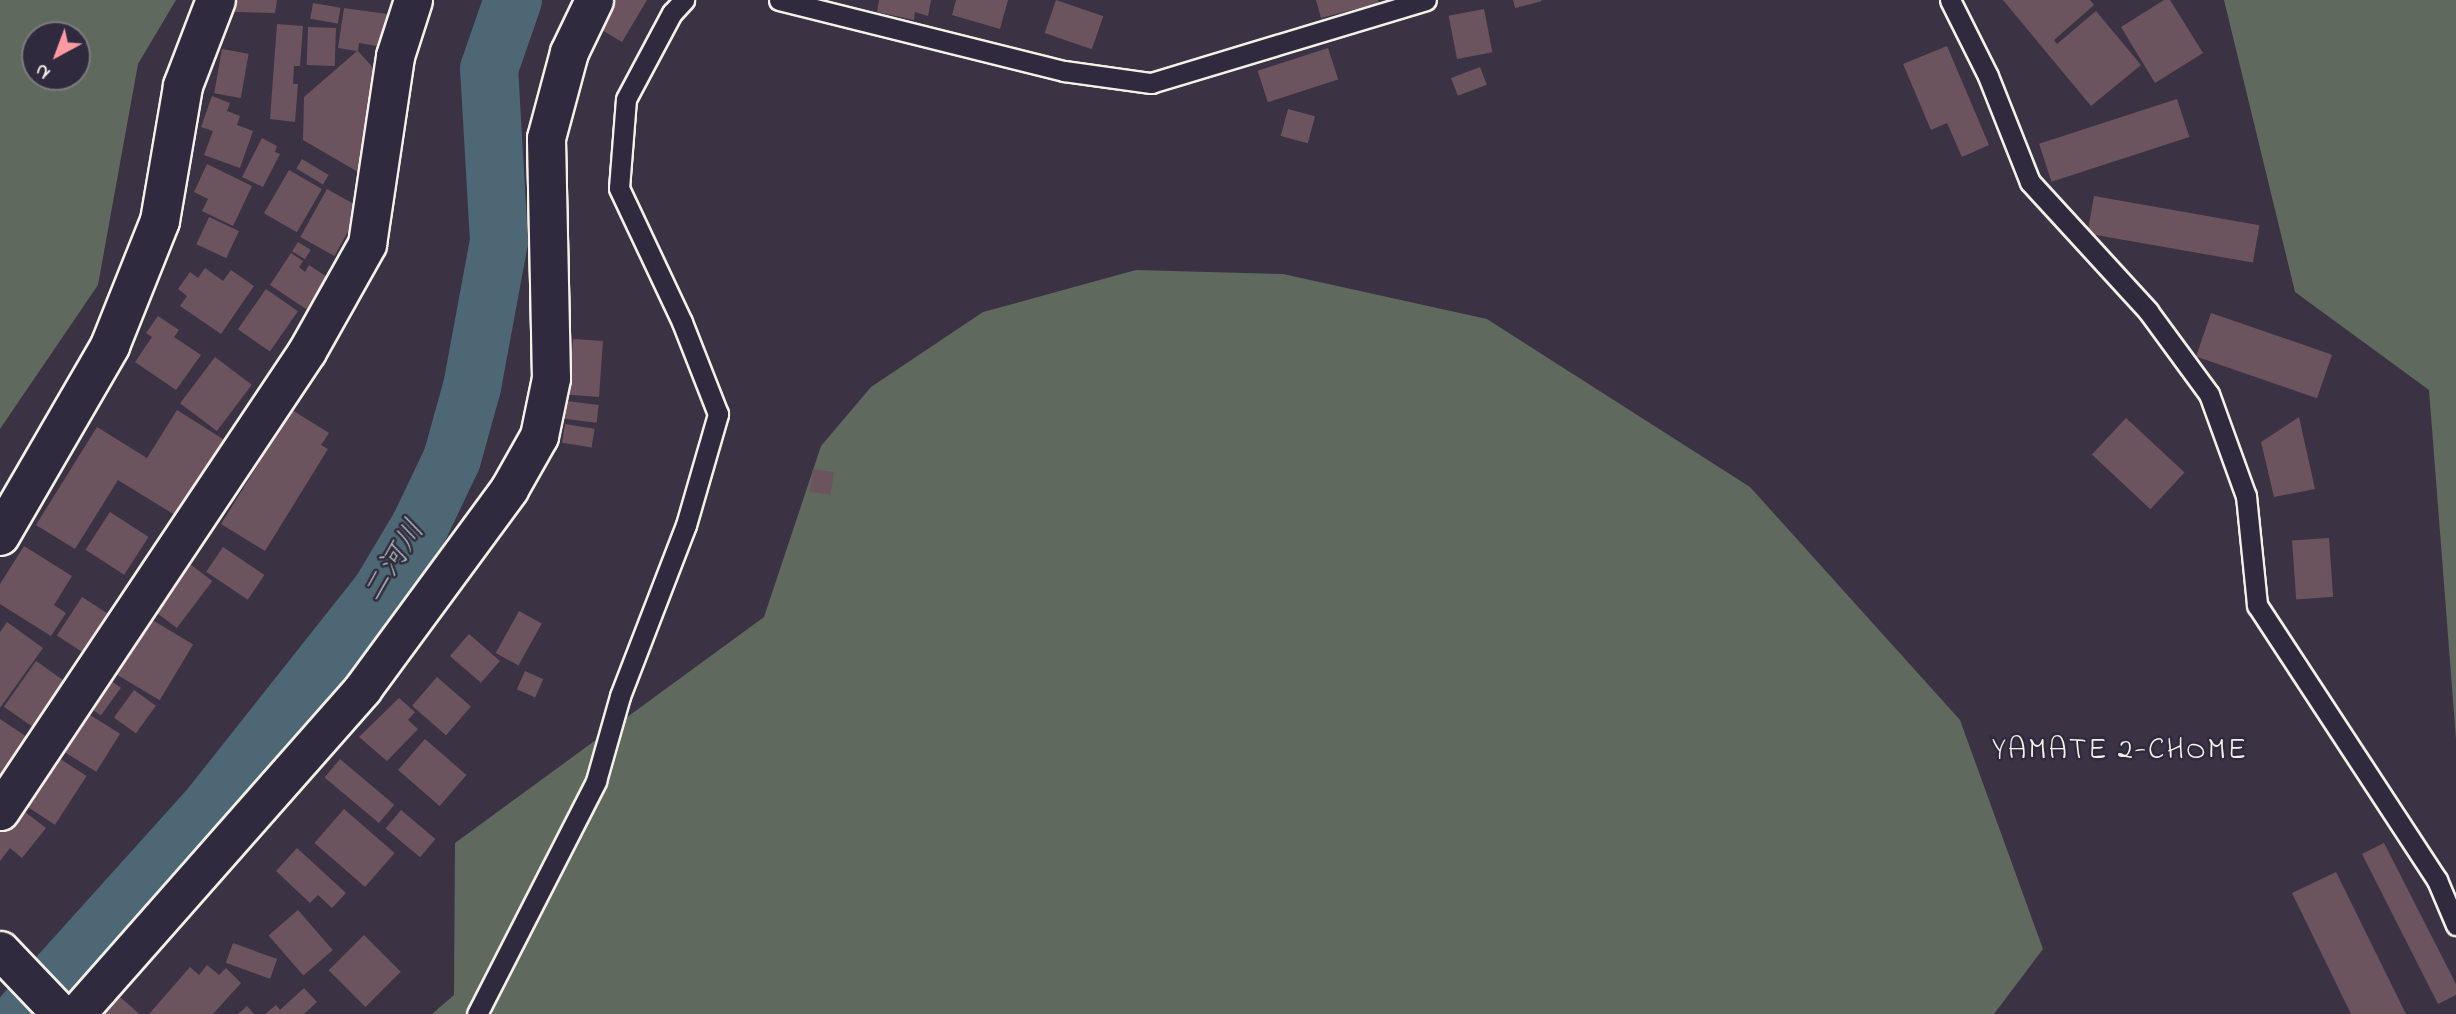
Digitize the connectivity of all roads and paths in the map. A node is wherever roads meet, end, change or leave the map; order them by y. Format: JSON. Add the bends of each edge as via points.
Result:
{"nodes":[{"id":1,"x":216,"y":0,"type":"edge"},
{"id":2,"x":412,"y":0,"type":"edge"},
{"id":3,"x":594,"y":0,"type":"edge"},
{"id":4,"x":684,"y":0,"type":"edge"},
{"id":5,"x":779,"y":0,"type":"edge"},
{"id":6,"x":1426,"y":0,"type":"edge"},
{"id":7,"x":1950,"y":0,"type":"edge"},
{"id":8,"x":0,"y":536,"type":"edge"},
{"id":9,"x":0,"y":811,"type":"edge"},
{"id":10,"x":2456,"y":925,"type":"edge"},
{"id":11,"x":0,"y":950,"type":"edge"},
{"id":12,"x":61,"y":1014,"type":"edge"},
{"id":13,"x":76,"y":1014,"type":"edge"},
{"id":14,"x":477,"y":1014,"type":"edge"}],
"edges":[{"from":1,"to":8,"type":"main road","via":[[183,86],[160,221],[110,346]]},
{"from":2,"to":9,"type":"street","via":[[395,56],[367,244],[307,351]]},
{"from":3,"to":13,"type":"street","via":[[569,52],[546,138],[551,378],[540,436],[509,489],[363,688]]},
{"from":4,"to":14,"type":"lane","via":[[672,13],[626,99],[619,188],[682,322],[718,414],[686,525],[620,696],[596,781]]},
{"from":5,"to":6,"type":"lane","via":[[1064,71],[1151,83]]},
{"from":7,"to":10,"type":"lane","via":[[1988,76],[2030,182],[2148,311],[2209,394],[2246,496],[2258,605],[2437,880]]},
{"from":11,"to":12,"type":"street"}]}
